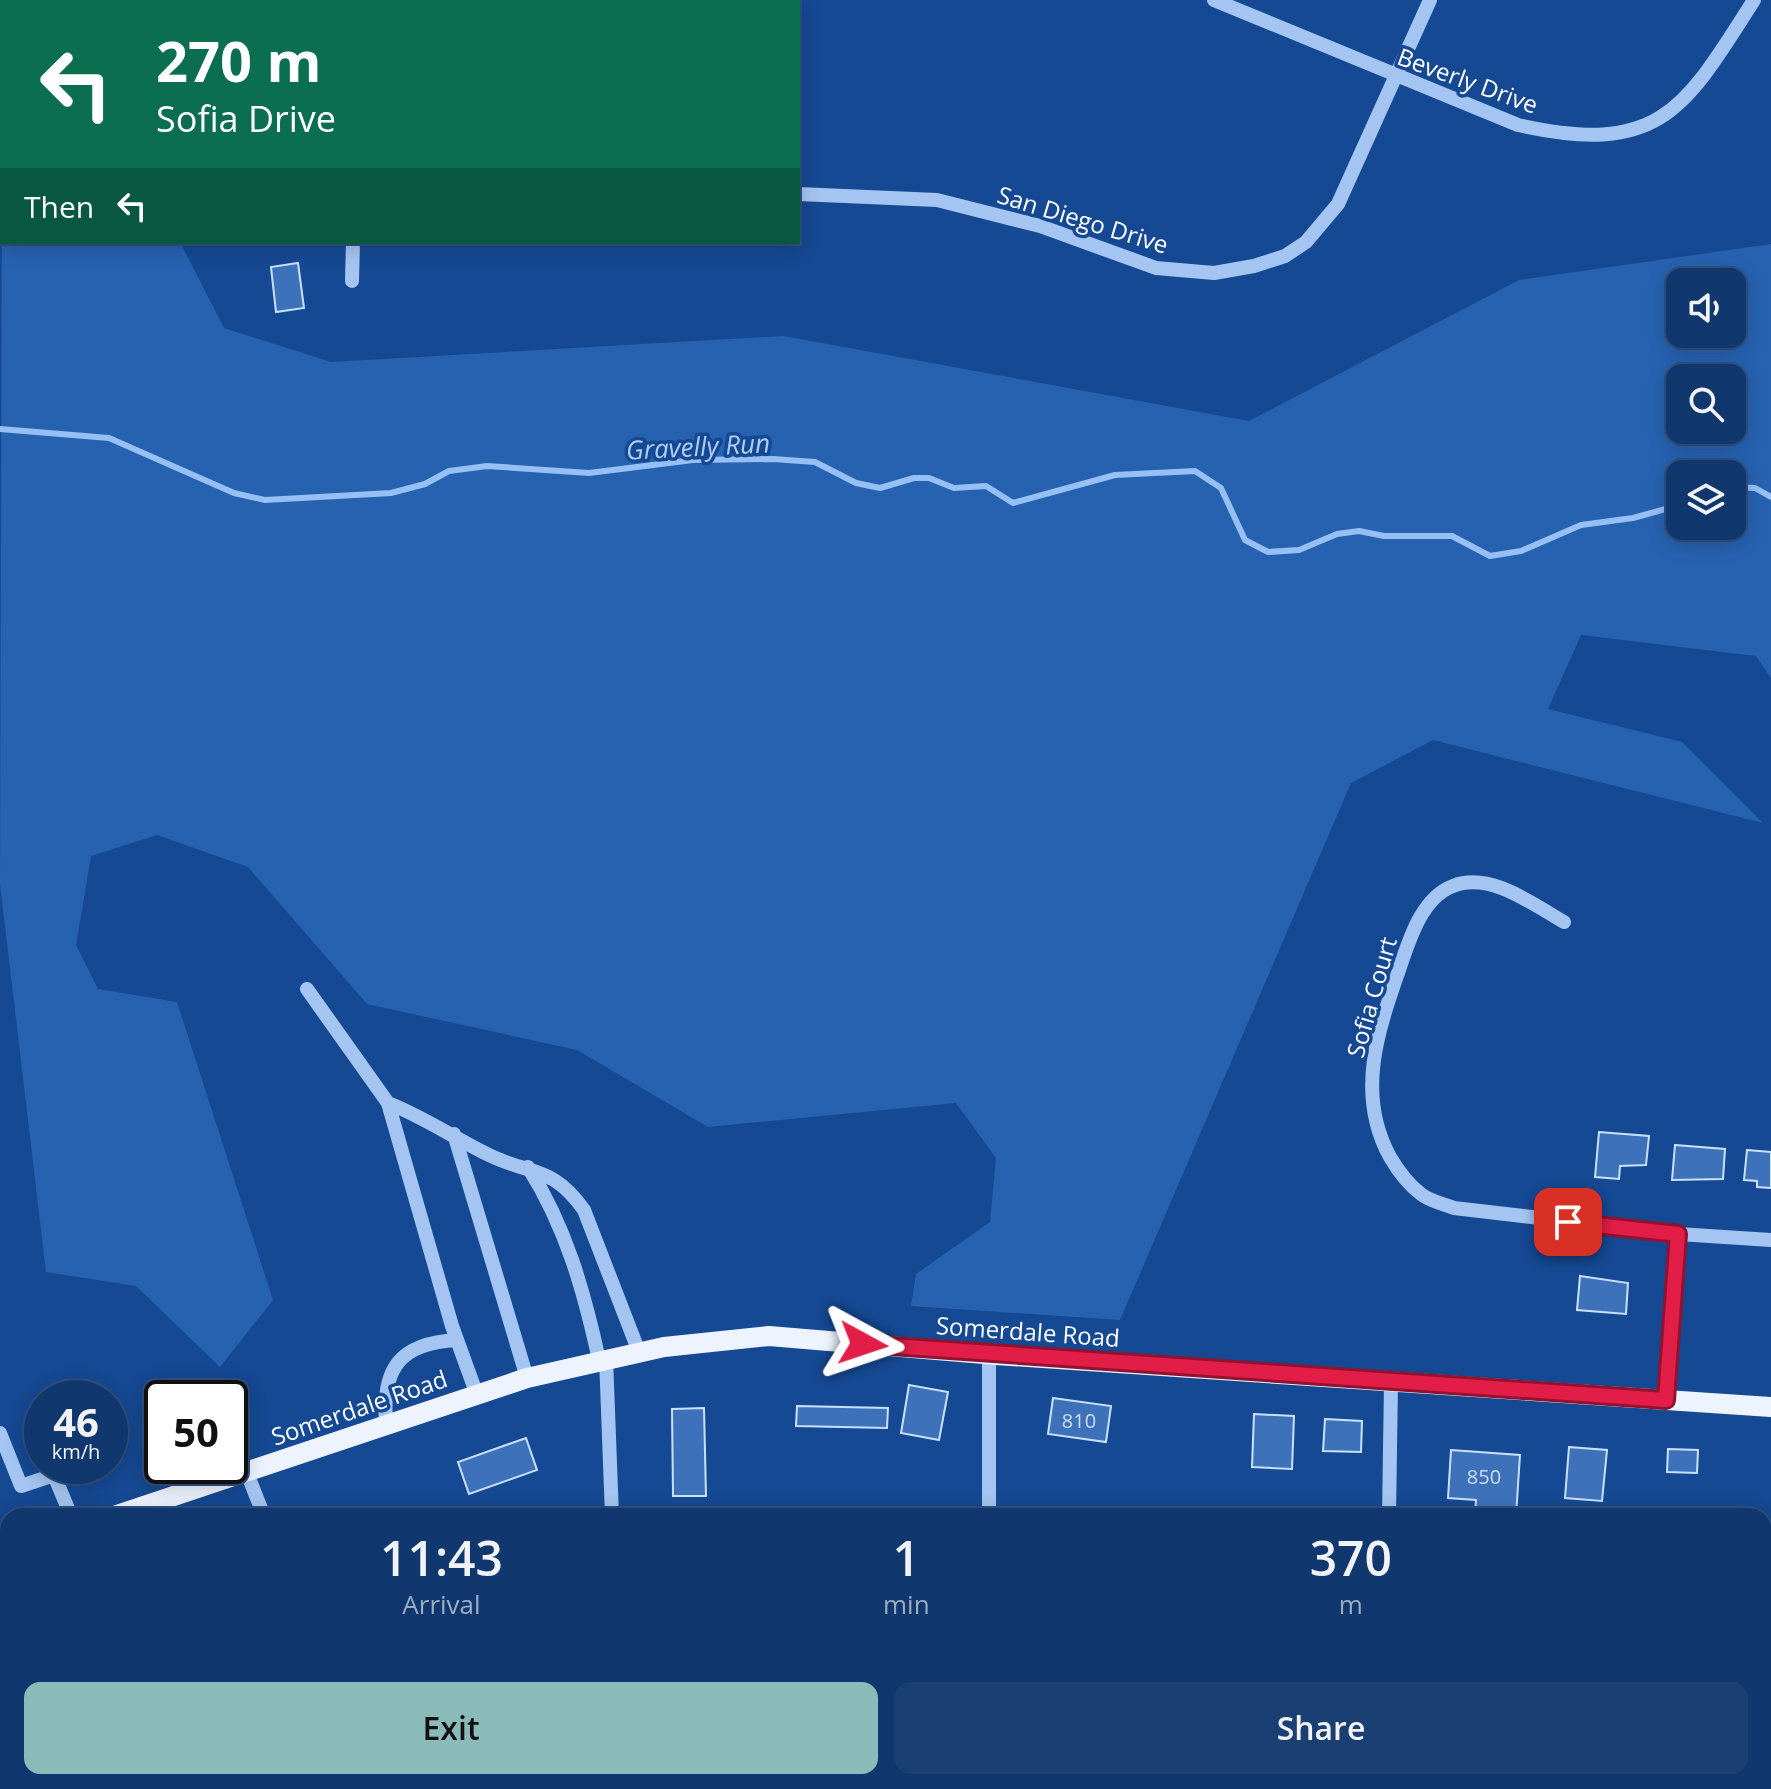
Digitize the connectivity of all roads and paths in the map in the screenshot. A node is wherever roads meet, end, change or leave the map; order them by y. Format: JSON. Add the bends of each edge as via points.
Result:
{"nodes":[{"id":1,"x":1214,"y":0,"type":"edge"},
{"id":2,"x":1430,"y":0,"type":"edge"},
{"id":3,"x":1754,"y":0,"type":"edge"},
{"id":4,"x":1395,"y":77,"type":"junction"},
{"id":5,"x":800,"y":194,"type":"edge"},
{"id":6,"x":357,"y":244,"type":"edge"},
{"id":7,"x":352,"y":281,"type":"dead end"},
{"id":8,"x":1564,"y":922,"type":"dead end"},
{"id":9,"x":307,"y":989,"type":"dead end"},
{"id":10,"x":388,"y":1103,"type":"junction"},
{"id":11,"x":454,"y":1134,"type":"junction"},
{"id":12,"x":528,"y":1167,"type":"junction"},
{"id":13,"x":1678,"y":1234,"type":"junction"},
{"id":14,"x":1771,"y":1240,"type":"edge"},
{"id":15,"x":457,"y":1340,"type":"junction"},
{"id":16,"x":639,"y":1352,"type":"junction"},
{"id":17,"x":989,"y":1355,"type":"junction"},
{"id":18,"x":603,"y":1359,"type":"junction"},
{"id":19,"x":527,"y":1378,"type":"junction"},
{"id":20,"x":1391,"y":1382,"type":"junction"},
{"id":21,"x":477,"y":1395,"type":"junction"},
{"id":22,"x":1666,"y":1400,"type":"junction"},
{"id":23,"x":1771,"y":1407,"type":"edge"},
{"id":24,"x":386,"y":1423,"type":"junction"},
{"id":25,"x":0,"y":1433,"type":"edge"},
{"id":26,"x":248,"y":1473,"type":"edge"},
{"id":27,"x":248,"y":1476,"type":"edge"},
{"id":28,"x":213,"y":1484,"type":"edge"},
{"id":29,"x":68,"y":1508,"type":"edge"},
{"id":30,"x":139,"y":1508,"type":"edge"},
{"id":31,"x":261,"y":1508,"type":"edge"},
{"id":32,"x":612,"y":1508,"type":"edge"},
{"id":33,"x":989,"y":1508,"type":"edge"},
{"id":34,"x":1389,"y":1508,"type":"edge"}],
"edges":[{"from":1,"to":4,"type":"street","name":"Beverly Drive"},
{"from":2,"to":4,"type":"street","name":"San Diego Drive"},
{"from":3,"to":4,"type":"street","name":"Beverly Drive","via":[[1682,101],[1647,127],[1620,135],[1567,136],[1518,125]]},
{"from":4,"to":5,"type":"street","name":"San Diego Drive","via":[[1338,204],[1306,242],[1254,266],[1214,273],[1156,268],[1040,226],[937,200]]},
{"from":6,"to":7,"type":"street"},
{"from":8,"to":13,"type":"street","name":"Sofia Court","via":[[1484,883],[1454,885],[1434,898],[1413,930],[1372,1055],[1371,1100],[1378,1135],[1396,1168],[1421,1195],[1454,1208]]},
{"from":9,"to":10,"type":"street"},
{"from":10,"to":11,"type":"street"},
{"from":10,"to":15,"type":"street"},
{"from":11,"to":12,"type":"street","via":[[490,1155]]},
{"from":11,"to":19,"type":"street"},
{"from":12,"to":16,"type":"street","via":[[561,1182],[584,1210]]},
{"from":12,"to":18,"type":"street","via":[[567,1243]]},
{"from":13,"to":14,"type":"street","name":"Sofia Court"},
{"from":13,"to":22,"type":"street"},
{"from":15,"to":21,"type":"street"},
{"from":15,"to":24,"type":"street","via":[[415,1349],[394,1364],[385,1386]]},
{"from":16,"to":17,"type":"main road","name":"Somerdale Road","via":[[769,1336]]},
{"from":16,"to":18,"type":"main road","name":"Somerdale Road"},
{"from":17,"to":20,"type":"main road","name":"Somerdale Road"},
{"from":17,"to":33,"type":"street"},
{"from":18,"to":19,"type":"main road","name":"Somerdale Road"},
{"from":18,"to":32,"type":"street"},
{"from":19,"to":21,"type":"main road","name":"Somerdale Road"},
{"from":20,"to":22,"type":"main road","name":"Somerdale Road"},
{"from":20,"to":34,"type":"street"},
{"from":21,"to":24,"type":"main road","name":"Somerdale Road"},
{"from":22,"to":23,"type":"main road","name":"Somerdale Road"},
{"from":24,"to":26,"type":"main road","name":"Somerdale Road"},
{"from":25,"to":29,"type":"street","via":[[21,1486],[54,1475]]},
{"from":27,"to":31,"type":"street"},
{"from":28,"to":30,"type":"main road","name":"Somerdale Road"}]}
